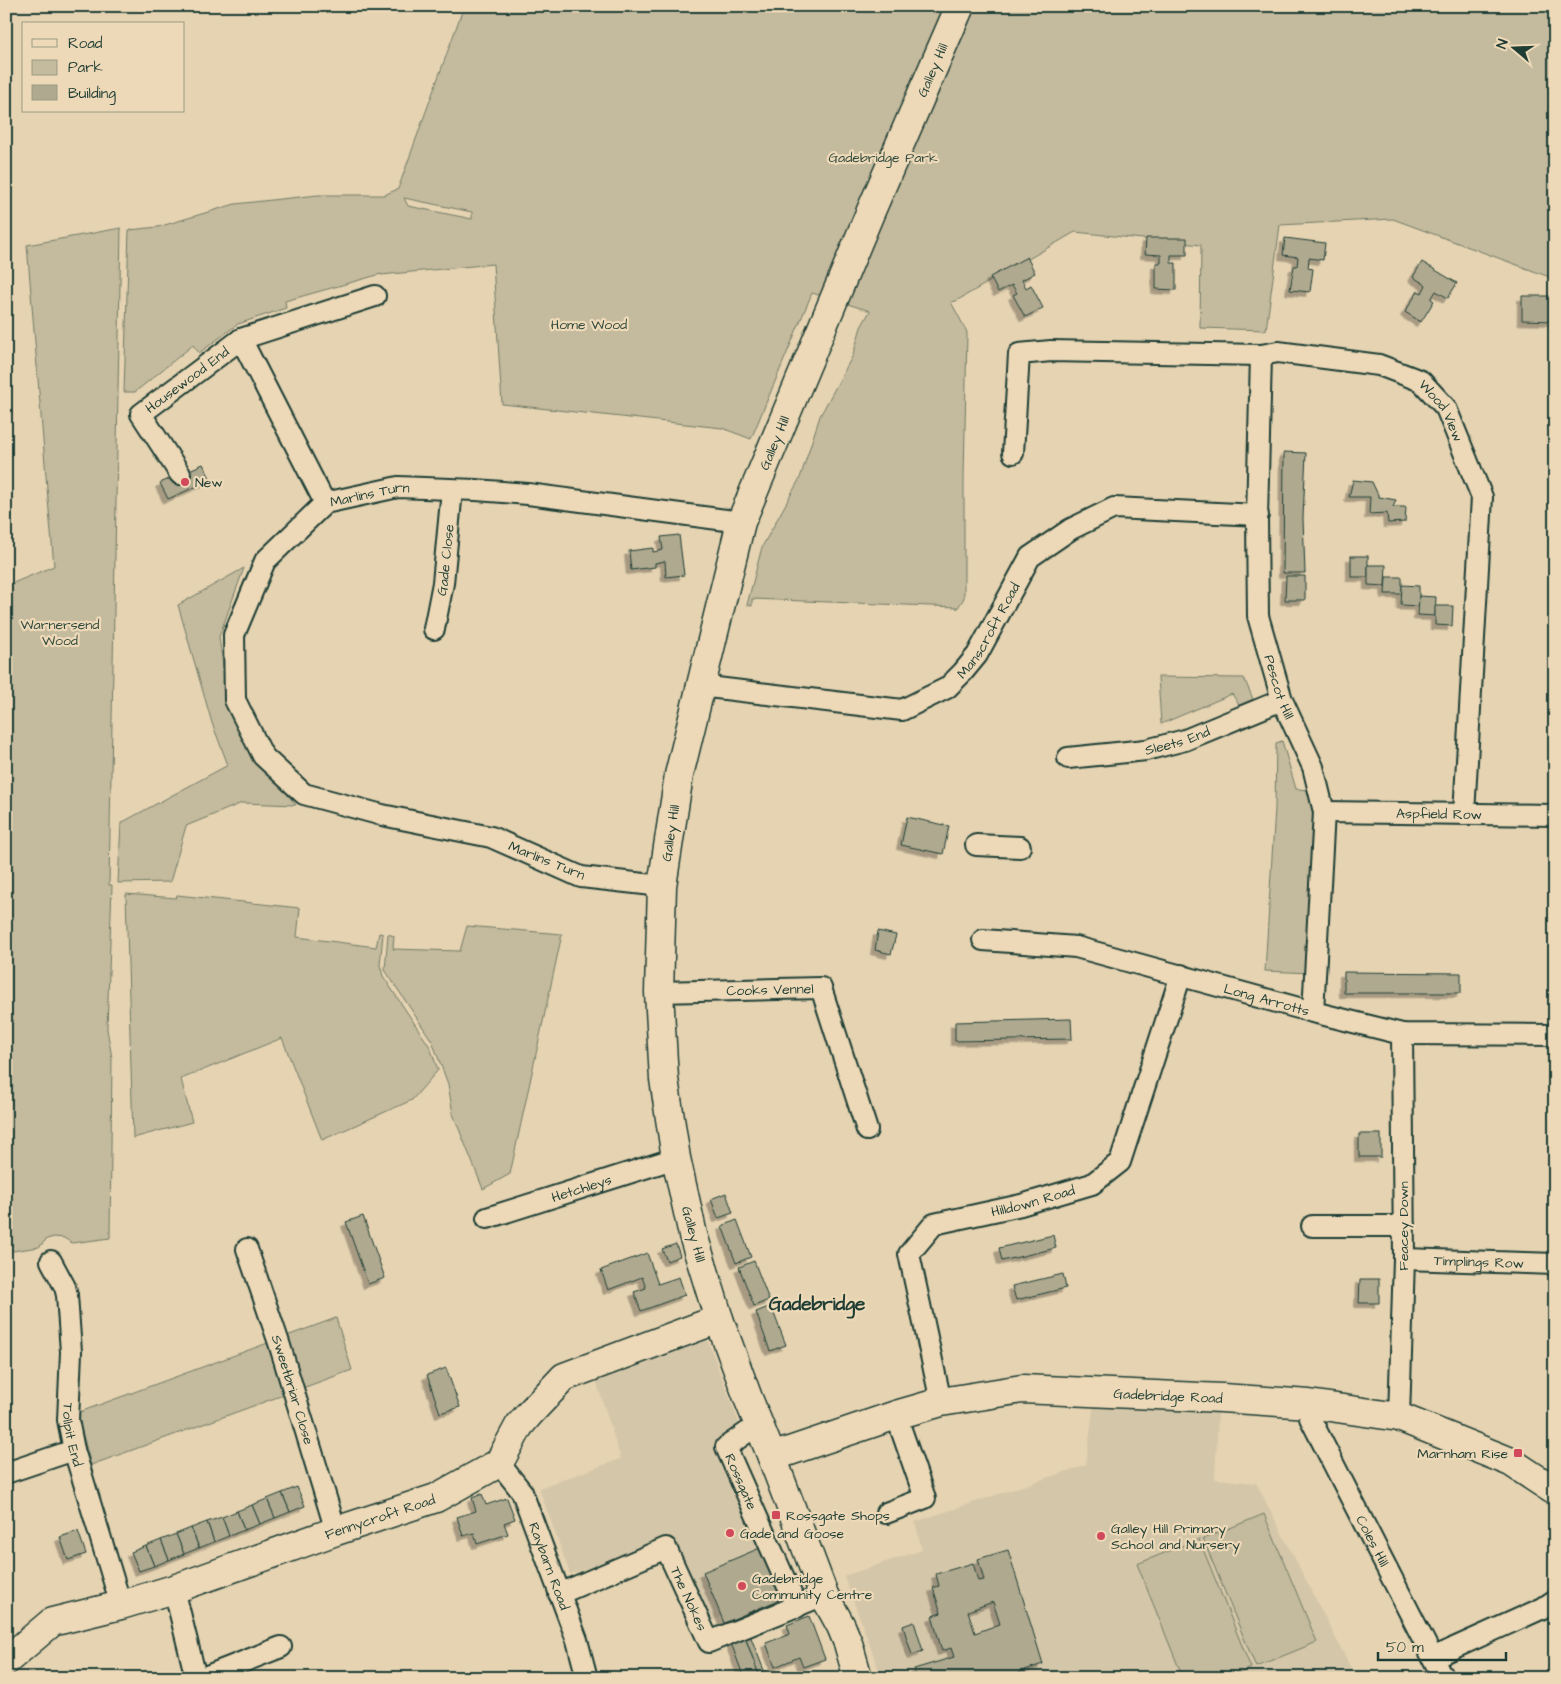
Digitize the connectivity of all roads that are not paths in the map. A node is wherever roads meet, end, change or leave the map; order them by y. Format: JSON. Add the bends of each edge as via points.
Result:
{"nodes":[{"id":1,"x":960,"y":6,"type":"edge"},
{"id":2,"x":375,"y":296,"type":"dead end"},
{"id":3,"x":241,"y":339,"type":"junction"},
{"id":4,"x":1261,"y":355,"type":"junction"},
{"id":5,"x":1012,"y":454,"type":"dead end"},
{"id":6,"x":180,"y":474,"type":"dead end"},
{"id":7,"x":452,"y":490,"type":"junction"},
{"id":8,"x":325,"y":503,"type":"junction"},
{"id":9,"x":1258,"y":515,"type":"junction"},
{"id":10,"x":741,"y":522,"type":"junction"},
{"id":11,"x":434,"y":629,"type":"dead end"},
{"id":12,"x":700,"y":686,"type":"junction"},
{"id":13,"x":1282,"y":700,"type":"junction"},
{"id":14,"x":1068,"y":758,"type":"dead end"},
{"id":15,"x":1324,"y":812,"type":"junction"},
{"id":16,"x":1464,"y":814,"type":"junction"},
{"id":17,"x":1555,"y":815,"type":"edge"},
{"id":18,"x":976,"y":845,"type":"dead end"},
{"id":19,"x":1020,"y":847,"type":"dead end"},
{"id":20,"x":662,"y":886,"type":"junction"},
{"id":21,"x":983,"y":940,"type":"dead end"},
{"id":22,"x":1181,"y":975,"type":"junction"},
{"id":23,"x":659,"y":992,"type":"junction"},
{"id":24,"x":1313,"y":1012,"type":"junction"},
{"id":25,"x":1402,"y":1034,"type":"junction"},
{"id":26,"x":1555,"y":1035,"type":"edge"},
{"id":27,"x":867,"y":1130,"type":"dead end"},
{"id":28,"x":676,"y":1158,"type":"junction"},
{"id":29,"x":486,"y":1218,"type":"dead end"},
{"id":30,"x":1312,"y":1226,"type":"dead end"},
{"id":31,"x":1404,"y":1226,"type":"junction"},
{"id":32,"x":247,"y":1249,"type":"dead end"},
{"id":33,"x":1404,"y":1259,"type":"junction"},
{"id":34,"x":52,"y":1261,"type":"dead end"},
{"id":35,"x":1555,"y":1264,"type":"edge"},
{"id":36,"x":719,"y":1319,"type":"junction"},
{"id":37,"x":941,"y":1402,"type":"junction"},
{"id":38,"x":1309,"y":1404,"type":"junction"},
{"id":39,"x":896,"y":1415,"type":"junction"},
{"id":40,"x":1399,"y":1417,"type":"junction"},
{"id":41,"x":759,"y":1424,"type":"junction"},
{"id":42,"x":74,"y":1450,"type":"junction"},
{"id":43,"x":772,"y":1457,"type":"junction"},
{"id":44,"x":499,"y":1463,"type":"junction"},
{"id":45,"x":6,"y":1473,"type":"edge"},
{"id":46,"x":1555,"y":1491,"type":"edge"},
{"id":47,"x":886,"y":1513,"type":"dead end"},
{"id":48,"x":336,"y":1531,"type":"junction"},
{"id":49,"x":174,"y":1589,"type":"junction"},
{"id":50,"x":559,"y":1594,"type":"junction"},
{"id":51,"x":824,"y":1595,"type":"junction"},
{"id":52,"x":1555,"y":1600,"type":"edge"},
{"id":53,"x":121,"y":1605,"type":"junction"},
{"id":54,"x":797,"y":1607,"type":"junction"},
{"id":55,"x":281,"y":1646,"type":"dead end"},
{"id":56,"x":1434,"y":1658,"type":"junction"},
{"id":57,"x":6,"y":1662,"type":"edge"},
{"id":58,"x":196,"y":1678,"type":"edge"},
{"id":59,"x":202,"y":1678,"type":"edge"},
{"id":60,"x":587,"y":1678,"type":"edge"},
{"id":61,"x":858,"y":1678,"type":"edge"},
{"id":62,"x":1443,"y":1678,"type":"edge"}],
"edges":[{"from":1,"to":10,"type":"street","name":"Galley Hill"},
{"from":2,"to":3,"type":"street","name":"Housewood End"},
{"from":3,"to":6,"type":"street","name":"Housewood End","via":[[141,414]]},
{"from":3,"to":8,"type":"street","name":"Housewood End"},
{"from":4,"to":5,"type":"street","name":"Wood View","via":[[1051,351],[1019,354]]},
{"from":4,"to":9,"type":"street","name":"Pescot Hill"},
{"from":4,"to":16,"type":"street","name":"Wood View","via":[[1278,352],[1380,365],[1421,381],[1446,408],[1482,497]]},
{"from":7,"to":8,"type":"street","name":"Marlins Turn","via":[[398,487]]},
{"from":7,"to":10,"type":"street","name":"Marlins Turn","via":[[528,494]]},
{"from":7,"to":11,"type":"street","name":"Gade Close","via":[[443,583]]},
{"from":8,"to":20,"type":"street","name":"Marlins Turn","via":[[265,561],[234,636],[235,700],[263,756],[304,794],[382,816],[491,837],[582,877]]},
{"from":9,"to":12,"type":"street","name":"Manscroft Road","via":[[1114,508],[1071,529],[1030,557],[977,655],[963,672],[947,688],[902,710]]},
{"from":9,"to":13,"type":"street","name":"Pescot Hill","via":[[1258,616]]},
{"from":10,"to":12,"type":"street","name":"Galley Hill"},
{"from":12,"to":20,"type":"street","name":"Galley Hill","via":[[679,775]]},
{"from":13,"to":14,"type":"street","name":"Sleets End","via":[[1184,740],[1146,750]]},
{"from":13,"to":15,"type":"street","name":"Pescot Hill","via":[[1313,767]]},
{"from":15,"to":16,"type":"street","name":"Aspfield Row"},
{"from":15,"to":24,"type":"street","name":"Pescot Hill"},
{"from":16,"to":17,"type":"street","name":"Aspfield Row"},
{"from":18,"to":19,"type":"street"},
{"from":20,"to":23,"type":"street","name":"Galley Hill"},
{"from":21,"to":22,"type":"street","name":"Long Arrotts","via":[[1076,946]]},
{"from":22,"to":24,"type":"street","name":"Long Arrotts"},
{"from":22,"to":37,"type":"street","name":"Hilldown Road","via":[[1120,1162],[1092,1184],[1021,1205],[934,1224],[909,1254]]},
{"from":23,"to":27,"type":"street","name":"Cooks Vennel","via":[[821,988]]},
{"from":23,"to":28,"type":"street","name":"Galley Hill","via":[[664,1079]]},
{"from":24,"to":25,"type":"street","name":"Long Arrotts"},
{"from":25,"to":26,"type":"street","name":"Long Arrotts"},
{"from":25,"to":31,"type":"street","name":"Feacey Down"},
{"from":28,"to":29,"type":"street","name":"Hetchleys"},
{"from":28,"to":36,"type":"street","name":"Galley Hill","via":[[693,1235]]},
{"from":30,"to":31,"type":"street"},
{"from":31,"to":33,"type":"street","name":"Feacey Down"},
{"from":32,"to":48,"type":"street","name":"Sweetbriar Close"},
{"from":33,"to":35,"type":"street","name":"Timplings Row"},
{"from":33,"to":40,"type":"street","name":"Feacey Down"},
{"from":34,"to":42,"type":"street","name":"Tollpit End","via":[[67,1295],[71,1352],[68,1420]]},
{"from":36,"to":41,"type":"street","name":"Galley Hill"},
{"from":36,"to":44,"type":"street","via":[[564,1377],[519,1426]]},
{"from":37,"to":38,"type":"street","name":"Gadebridge Road","via":[[1022,1389]]},
{"from":37,"to":39,"type":"street","name":"Gadebridge Road"},
{"from":38,"to":40,"type":"street","name":"Gadebridge Road"},
{"from":38,"to":56,"type":"street","name":"Coles Hill","via":[[1310,1418]]},
{"from":39,"to":43,"type":"street","name":"Gadebridge Road"},
{"from":39,"to":47,"type":"street","via":[[925,1498]]},
{"from":40,"to":46,"type":"street","name":"Gadebridge Road","via":[[1511,1462]]},
{"from":41,"to":43,"type":"street","name":"Galley Hill"},
{"from":41,"to":54,"type":"street","name":"Rossgate","via":[[726,1447]]},
{"from":42,"to":45,"type":"street"},
{"from":42,"to":53,"type":"street","name":"Tollpit End"},
{"from":43,"to":51,"type":"street","name":"Galley Hill"},
{"from":44,"to":48,"type":"street","name":"Fennycroft Road","via":[[436,1498]]},
{"from":44,"to":50,"type":"street","name":"Raybarn Road","via":[[522,1492]]},
{"from":48,"to":49,"type":"street","name":"Fennycroft Road"},
{"from":49,"to":53,"type":"street","name":"Fennycroft Road"},
{"from":49,"to":58,"type":"street"},
{"from":50,"to":54,"type":"street","name":"The Nokes","via":[[666,1548],[709,1642]]},
{"from":50,"to":60,"type":"street","name":"Raybarn Road","via":[[577,1640]]},
{"from":51,"to":54,"type":"street","name":"The Nokes"},
{"from":51,"to":61,"type":"street","name":"Galley Hill","via":[[848,1643]]},
{"from":52,"to":56,"type":"street"},
{"from":53,"to":57,"type":"street","name":"Fennycroft Road","via":[[52,1622]]},
{"from":55,"to":59,"type":"street"},
{"from":56,"to":62,"type":"street","name":"Coles Hill"}]}
